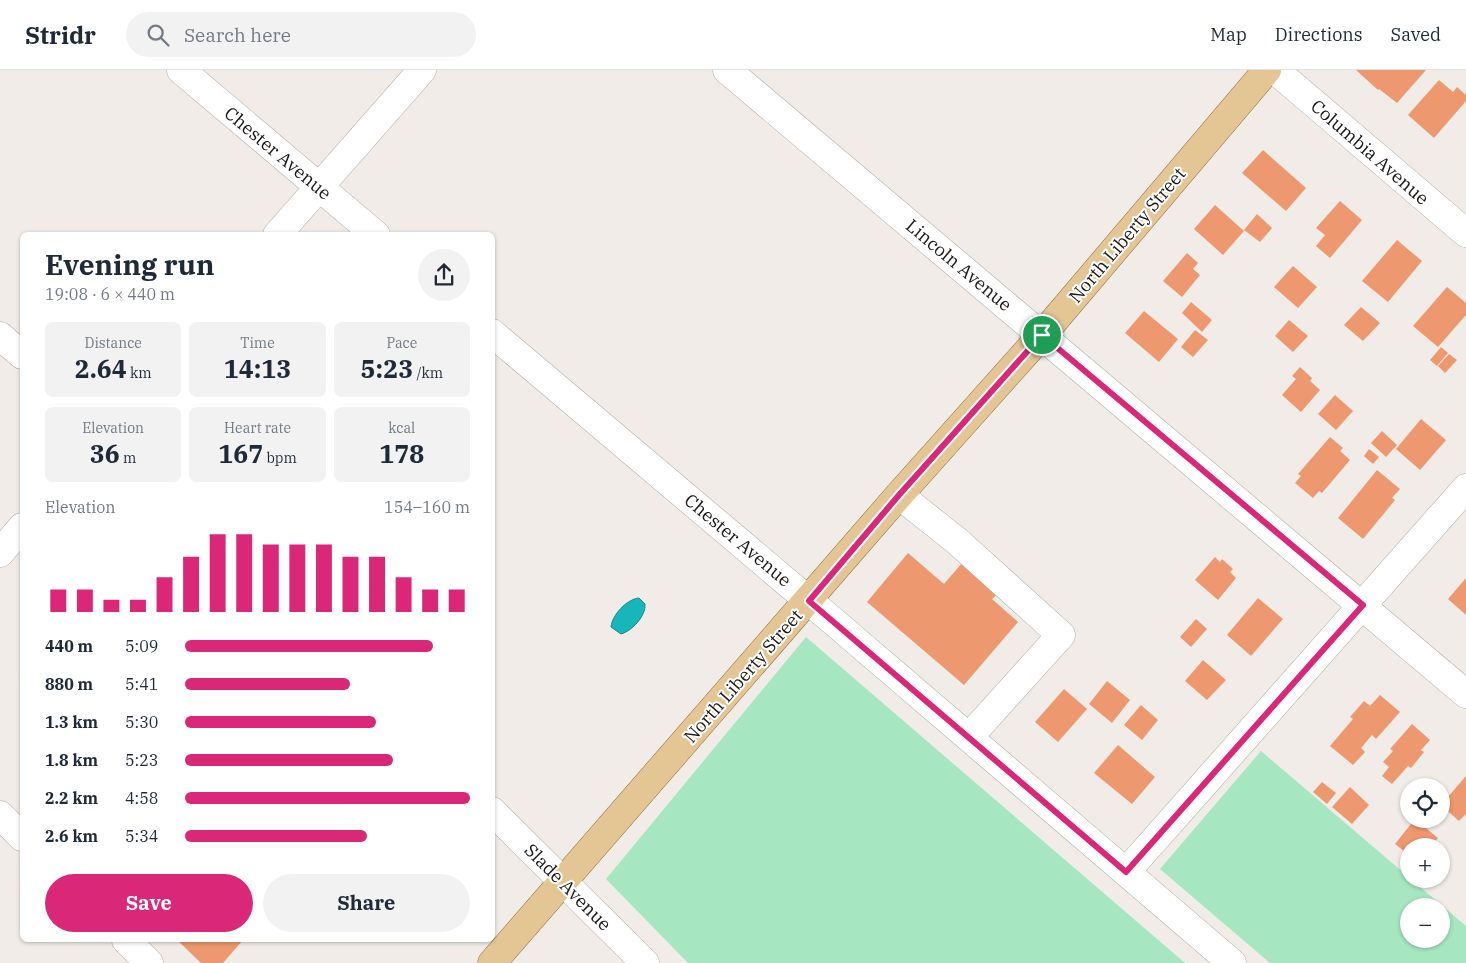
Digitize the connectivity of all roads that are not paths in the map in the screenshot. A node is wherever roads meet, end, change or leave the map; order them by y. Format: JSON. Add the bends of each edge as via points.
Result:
{"nodes":[{"id":1,"x":181,"y":70,"type":"edge"},
{"id":2,"x":422,"y":70,"type":"edge"},
{"id":3,"x":726,"y":70,"type":"edge"},
{"id":4,"x":1268,"y":70,"type":"edge"},
{"id":5,"x":1275,"y":70,"type":"edge"},
{"id":6,"x":319,"y":187,"type":"junction"},
{"id":7,"x":280,"y":232,"type":"edge"},
{"id":8,"x":372,"y":232,"type":"edge"},
{"id":9,"x":1466,"y":234,"type":"edge"},
{"id":10,"x":1042,"y":335,"type":"junction"},
{"id":11,"x":0,"y":336,"type":"edge"},
{"id":12,"x":495,"y":336,"type":"edge"},
{"id":13,"x":20,"y":353,"type":"edge"},
{"id":14,"x":1466,"y":488,"type":"edge"},
{"id":15,"x":899,"y":495,"type":"junction"},
{"id":16,"x":20,"y":529,"type":"edge"},
{"id":17,"x":0,"y":553,"type":"edge"},
{"id":18,"x":809,"y":601,"type":"junction"},
{"id":19,"x":1363,"y":605,"type":"junction"},
{"id":20,"x":1466,"y":694,"type":"edge"},
{"id":21,"x":969,"y":738,"type":"junction"},
{"id":22,"x":495,"y":814,"type":"edge"},
{"id":23,"x":0,"y":815,"type":"edge"},
{"id":24,"x":20,"y":835,"type":"edge"},
{"id":25,"x":1126,"y":872,"type":"junction"},
{"id":26,"x":563,"y":883,"type":"junction"},
{"id":27,"x":128,"y":942,"type":"edge"},
{"id":28,"x":149,"y":963,"type":"edge"},
{"id":29,"x":492,"y":963,"type":"edge"},
{"id":30,"x":644,"y":963,"type":"edge"},
{"id":31,"x":1232,"y":963,"type":"edge"}],
"edges":[{"from":1,"to":6,"type":"street","name":"Chester Avenue"},
{"from":2,"to":6,"type":"street"},
{"from":3,"to":10,"type":"street","name":"Lincoln Avenue"},
{"from":4,"to":10,"type":"main road","name":"North Liberty Street"},
{"from":5,"to":9,"type":"street","name":"Columbia Avenue"},
{"from":6,"to":7,"type":"street"},
{"from":6,"to":8,"type":"street","name":"Chester Avenue"},
{"from":10,"to":15,"type":"main road","name":"North Liberty Street"},
{"from":10,"to":19,"type":"street","name":"Lincoln Avenue"},
{"from":11,"to":13,"type":"street"},
{"from":12,"to":18,"type":"street","name":"Chester Avenue"},
{"from":14,"to":19,"type":"street"},
{"from":15,"to":18,"type":"main road","name":"North Liberty Street"},
{"from":15,"to":21,"type":"street","via":[[957,541],[1060,635]]},
{"from":16,"to":17,"type":"street"},
{"from":18,"to":21,"type":"street","name":"Chester Avenue"},
{"from":18,"to":26,"type":"main road","name":"North Liberty Street"},
{"from":19,"to":20,"type":"street","name":"Lincoln Avenue"},
{"from":19,"to":25,"type":"street"},
{"from":21,"to":25,"type":"street","name":"Chester Avenue"},
{"from":22,"to":26,"type":"street","name":"Slade Avenue"},
{"from":23,"to":24,"type":"street"},
{"from":25,"to":31,"type":"street","name":"Chester Avenue"},
{"from":26,"to":29,"type":"main road","name":"North Liberty Street"},
{"from":26,"to":30,"type":"street","name":"Slade Avenue"},
{"from":27,"to":28,"type":"street"}]}
